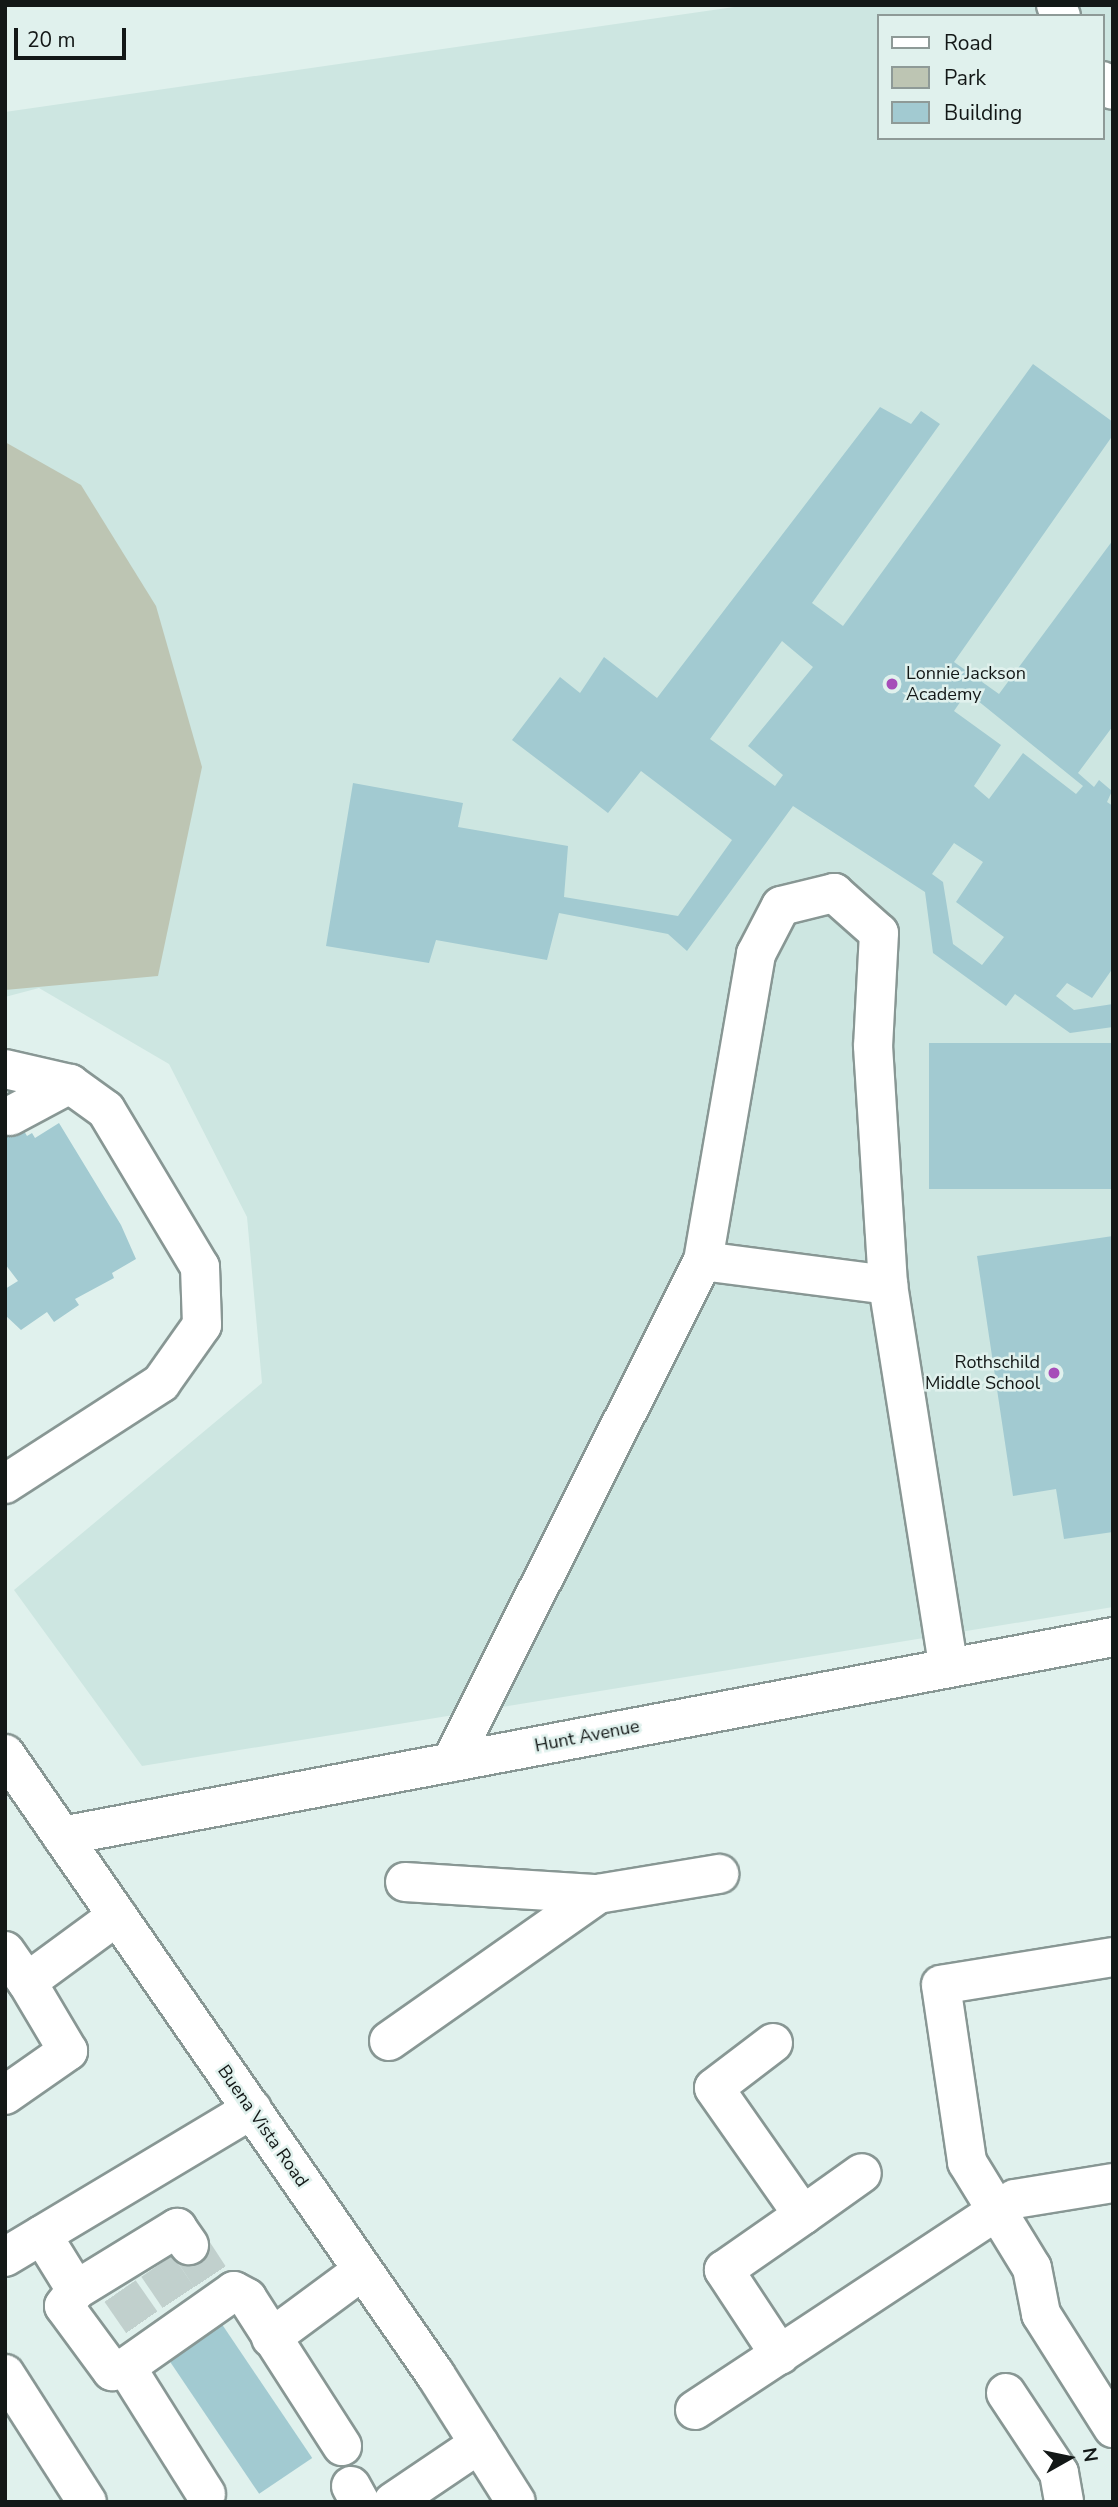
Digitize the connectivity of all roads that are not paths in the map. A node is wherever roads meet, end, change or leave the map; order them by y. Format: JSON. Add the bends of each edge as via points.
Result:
{"nodes":[{"id":1,"x":5,"y":1069,"type":"edge"},
{"id":2,"x":70,"y":1084,"type":"junction"},
{"id":3,"x":10,"y":1116,"type":"dead end"},
{"id":4,"x":702,"y":1261,"type":"junction"},
{"id":5,"x":888,"y":1285,"type":"junction"},
{"id":6,"x":5,"y":1484,"type":"edge"},
{"id":7,"x":1113,"y":1637,"type":"edge"},
{"id":8,"x":948,"y":1665,"type":"junction"},
{"id":9,"x":5,"y":1754,"type":"edge"},
{"id":10,"x":450,"y":1762,"type":"junction"},
{"id":11,"x":62,"y":1836,"type":"junction"},
{"id":12,"x":719,"y":1874,"type":"dead end"},
{"id":13,"x":405,"y":1882,"type":"dead end"},
{"id":14,"x":598,"y":1894,"type":"junction"},
{"id":15,"x":117,"y":1916,"type":"junction"},
{"id":16,"x":5,"y":1951,"type":"edge"},
{"id":17,"x":1113,"y":1957,"type":"edge"},
{"id":18,"x":27,"y":1982,"type":"junction"},
{"id":19,"x":389,"y":2042,"type":"dead end"},
{"id":20,"x":773,"y":2043,"type":"dead end"},
{"id":21,"x":5,"y":2095,"type":"edge"},
{"id":22,"x":252,"y":2109,"type":"junction"},
{"id":23,"x":862,"y":2173,"type":"dead end"},
{"id":24,"x":1113,"y":2183,"type":"edge"},
{"id":25,"x":999,"y":2210,"type":"junction"},
{"id":26,"x":803,"y":2215,"type":"junction"},
{"id":27,"x":42,"y":2235,"type":"junction"},
{"id":28,"x":189,"y":2245,"type":"tunnel mouth"},
{"id":29,"x":5,"y":2257,"type":"edge"},
{"id":30,"x":363,"y":2270,"type":"junction"},
{"id":31,"x":101,"y":2284,"type":"junction"},
{"id":32,"x":271,"y":2338,"type":"junction"},
{"id":33,"x":780,"y":2355,"type":"junction"},
{"id":34,"x":125,"y":2367,"type":"junction"},
{"id":35,"x":5,"y":2374,"type":"edge"},
{"id":36,"x":1006,"y":2393,"type":"dead end"},
{"id":37,"x":695,"y":2410,"type":"dead end"},
{"id":38,"x":1113,"y":2428,"type":"edge"},
{"id":39,"x":479,"y":2444,"type":"junction"},
{"id":40,"x":342,"y":2446,"type":"dead end"},
{"id":41,"x":206,"y":2494,"type":"dead end"},
{"id":42,"x":87,"y":2502,"type":"edge"},
{"id":43,"x":393,"y":2502,"type":"edge"},
{"id":44,"x":516,"y":2502,"type":"edge"},
{"id":45,"x":1064,"y":2502,"type":"edge"}],
"edges":[{"from":1,"to":2,"type":"street"},
{"from":2,"to":3,"type":"street"},
{"from":2,"to":6,"type":"street","via":[[106,1111],[200,1267],[202,1325],[161,1383]]},
{"from":4,"to":5,"type":"street"},
{"from":4,"to":5,"type":"street","via":[[756,954],[781,906],[834,893],[879,933],[873,1046]]},
{"from":4,"to":10,"type":"street"},
{"from":5,"to":8,"type":"street"},
{"from":7,"to":8,"type":"street","name":"Hunt Avenue"},
{"from":8,"to":10,"type":"street","name":"Hunt Avenue"},
{"from":9,"to":11,"type":"street","name":"Buena Vista Road"},
{"from":10,"to":11,"type":"street","name":"Hunt Avenue"},
{"from":11,"to":15,"type":"street","name":"Buena Vista Road"},
{"from":12,"to":14,"type":"street"},
{"from":13,"to":14,"type":"street"},
{"from":14,"to":19,"type":"street"},
{"from":15,"to":18,"type":"street"},
{"from":15,"to":22,"type":"street","name":"Buena Vista Road"},
{"from":16,"to":18,"type":"street"},
{"from":17,"to":25,"type":"street","via":[[941,1985],[967,2162]]},
{"from":18,"to":21,"type":"street","via":[[68,2051]]},
{"from":20,"to":26,"type":"street","via":[[714,2088]]},
{"from":22,"to":27,"type":"street"},
{"from":22,"to":30,"type":"street","name":"Buena Vista Road"},
{"from":23,"to":26,"type":"street"},
{"from":24,"to":25,"type":"street","via":[[1015,2199]]},
{"from":25,"to":33,"type":"street"},
{"from":25,"to":38,"type":"street","via":[[1032,2268],[1041,2314]]},
{"from":26,"to":33,"type":"street","via":[[724,2270]]},
{"from":27,"to":29,"type":"street"},
{"from":27,"to":31,"type":"street"},
{"from":28,"to":31,"type":"street","via":[[177,2228],[150,2256]]},
{"from":30,"to":32,"type":"street"},
{"from":30,"to":39,"type":"street","name":"Buena Vista Road"},
{"from":31,"to":34,"type":"street","via":[[64,2306],[112,2371]]},
{"from":32,"to":34,"type":"street","via":[[247,2298],[218,2287],[150,2334]]},
{"from":32,"to":40,"type":"street"},
{"from":33,"to":37,"type":"street"},
{"from":34,"to":41,"type":"street"},
{"from":35,"to":42,"type":"street"},
{"from":36,"to":45,"type":"street","via":[[1059,2473]]},
{"from":39,"to":43,"type":"street"},
{"from":39,"to":44,"type":"street","name":"Buena Vista Road"}]}
